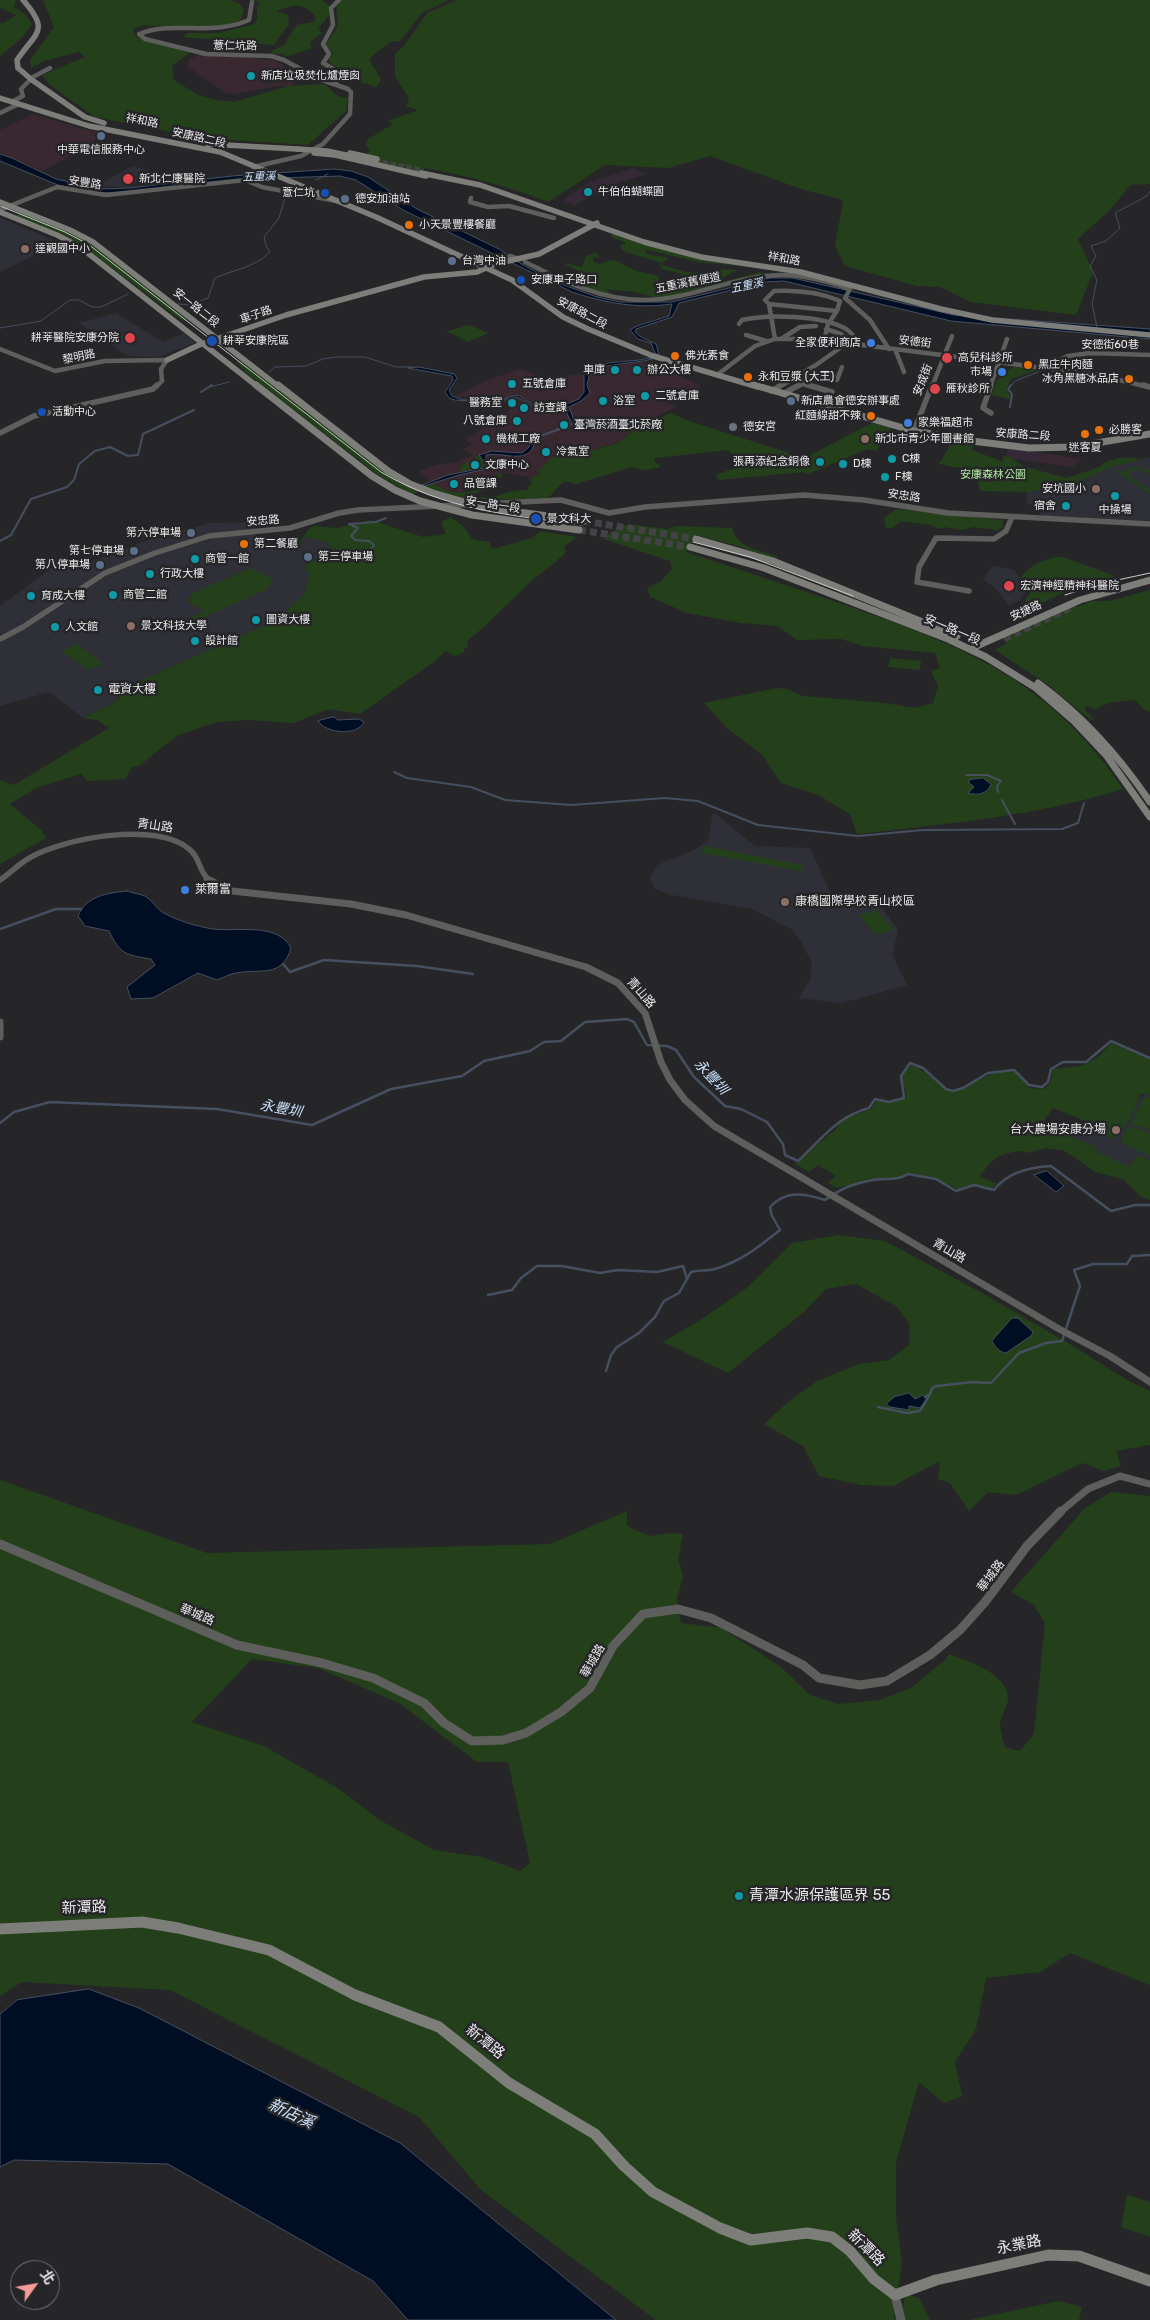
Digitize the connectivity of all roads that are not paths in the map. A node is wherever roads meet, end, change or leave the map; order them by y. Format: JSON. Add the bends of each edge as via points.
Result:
{"nodes":[{"id":1,"x":23,"y":0,"type":"edge"},
{"id":2,"x":339,"y":0,"type":"edge"},
{"id":3,"x":252,"y":2,"type":"dead end"},
{"id":4,"x":50,"y":68,"type":"dead end"},
{"id":5,"x":334,"y":83,"type":"junction"},
{"id":6,"x":0,"y":98,"type":"edge"},
{"id":7,"x":11,"y":102,"type":"junction"},
{"id":8,"x":19,"y":104,"type":"junction"},
{"id":9,"x":0,"y":113,"type":"edge"},
{"id":10,"x":316,"y":148,"type":"junction"},
{"id":11,"x":310,"y":152,"type":"junction"},
{"id":12,"x":253,"y":167,"type":"junction"},
{"id":13,"x":260,"y":170,"type":"junction"},
{"id":14,"x":282,"y":179,"type":"joint"},
{"id":15,"x":244,"y":180,"type":"junction"},
{"id":16,"x":471,"y":198,"type":"dead end"},
{"id":17,"x":518,"y":198,"type":"junction"},
{"id":18,"x":336,"y":201,"type":"junction"},
{"id":19,"x":0,"y":202,"type":"edge"},
{"id":20,"x":12,"y":207,"type":"junction"},
{"id":21,"x":0,"y":211,"type":"edge"},
{"id":22,"x":554,"y":218,"type":"dead end"},
{"id":23,"x":598,"y":225,"type":"junction"},
{"id":24,"x":525,"y":262,"type":"junction"},
{"id":25,"x":487,"y":268,"type":"junction"},
{"id":26,"x":769,"y":304,"type":"junction"},
{"id":27,"x":837,"y":311,"type":"junction"},
{"id":28,"x":772,"y":318,"type":"junction"},
{"id":29,"x":1019,"y":322,"type":"joint"},
{"id":30,"x":739,"y":324,"type":"dead end"},
{"id":31,"x":827,"y":327,"type":"junction"},
{"id":32,"x":1100,"y":329,"type":"junction"},
{"id":33,"x":1150,"y":331,"type":"edge"},
{"id":34,"x":746,"y":335,"type":"dead end"},
{"id":35,"x":1150,"y":335,"type":"edge"},
{"id":36,"x":952,"y":336,"type":"dead end"},
{"id":37,"x":219,"y":338,"type":"junction"},
{"id":38,"x":1007,"y":338,"type":"dead end"},
{"id":39,"x":778,"y":339,"type":"junction"},
{"id":40,"x":824,"y":340,"type":"junction"},
{"id":41,"x":767,"y":342,"type":"junction"},
{"id":42,"x":206,"y":343,"type":"junction"},
{"id":43,"x":847,"y":343,"type":"junction"},
{"id":44,"x":856,"y":344,"type":"junction"},
{"id":45,"x":862,"y":345,"type":"junction"},
{"id":46,"x":880,"y":348,"type":"junction"},
{"id":47,"x":892,"y":349,"type":"junction"},
{"id":48,"x":0,"y":350,"type":"edge"},
{"id":49,"x":880,"y":355,"type":"dead end"},
{"id":50,"x":1150,"y":355,"type":"edge"},
{"id":51,"x":944,"y":356,"type":"junction"},
{"id":52,"x":166,"y":360,"type":"junction"},
{"id":53,"x":999,"y":363,"type":"junction"},
{"id":54,"x":842,"y":367,"type":"dead end"},
{"id":55,"x":1042,"y":368,"type":"junction"},
{"id":56,"x":904,"y":372,"type":"dead end"},
{"id":57,"x":717,"y":375,"type":"junction"},
{"id":58,"x":800,"y":383,"type":"junction"},
{"id":59,"x":1150,"y":387,"type":"edge"},
{"id":60,"x":771,"y":391,"type":"junction"},
{"id":61,"x":832,"y":392,"type":"dead end"},
{"id":62,"x":782,"y":394,"type":"junction"},
{"id":63,"x":991,"y":413,"type":"dead end"},
{"id":64,"x":914,"y":431,"type":"junction"},
{"id":65,"x":0,"y":433,"type":"edge"},
{"id":66,"x":1150,"y":434,"type":"edge"},
{"id":67,"x":472,"y":504,"type":"junction"},
{"id":68,"x":432,"y":505,"type":"junction"},
{"id":69,"x":1012,"y":517,"type":"junction"},
{"id":70,"x":584,"y":521,"type":"tunnel mouth"},
{"id":71,"x":1150,"y":524,"type":"edge"},
{"id":72,"x":579,"y":530,"type":"tunnel mouth"},
{"id":73,"x":696,"y":539,"type":"tunnel mouth"},
{"id":74,"x":690,"y":548,"type":"tunnel mouth"},
{"id":75,"x":1150,"y":582,"type":"edge"},
{"id":76,"x":969,"y":591,"type":"dead end"},
{"id":77,"x":1088,"y":598,"type":"junction"},
{"id":78,"x":1074,"y":606,"type":"tunnel mouth"},
{"id":79,"x":0,"y":639,"type":"edge"},
{"id":80,"x":1004,"y":640,"type":"tunnel mouth"},
{"id":81,"x":977,"y":649,"type":"junction"},
{"id":82,"x":1078,"y":720,"type":"junction"},
{"id":83,"x":1150,"y":802,"type":"edge"},
{"id":84,"x":1150,"y":817,"type":"edge"},
{"id":85,"x":0,"y":880,"type":"edge"},
{"id":86,"x":0,"y":1022,"type":"edge"},
{"id":87,"x":0,"y":1037,"type":"edge"},
{"id":88,"x":1150,"y":1382,"type":"edge"},
{"id":89,"x":1150,"y":1484,"type":"edge"},
{"id":90,"x":0,"y":1544,"type":"edge"},
{"id":91,"x":0,"y":1929,"type":"edge"},
{"id":92,"x":1150,"y":2281,"type":"edge"},
{"id":93,"x":895,"y":2295,"type":"junction"},
{"id":94,"x":901,"y":2320,"type":"edge"}],
"edges":[{"from":1,"to":10,"type":"main road","name":"祥和路","bridge":true,"via":[[41,24],[17,60],[18,68],[85,117],[194,141],[327,151],[375,161]]},
{"from":2,"to":5,"type":"street","via":[[331,8],[333,25],[323,44],[329,54],[323,62],[342,74]]},
{"from":3,"to":5,"type":"street","name":"薏仁坑路","via":[[249,20],[234,26],[196,31],[154,29],[139,34],[145,39],[206,54],[271,56]]},
{"from":4,"to":7,"type":"street","via":[[26,83],[21,89],[23,96]]},
{"from":5,"to":10,"type":"street","name":"薏仁坑路","via":[[351,92],[351,112]]},
{"from":6,"to":7,"type":"main road","name":"安康路二段"},
{"from":7,"to":8,"type":"main road","name":"安康路二段"},
{"from":8,"to":9,"type":"street"},
{"from":8,"to":12,"type":"main road","name":"安康路二段","via":[[89,126],[214,150]]},
{"from":10,"to":11,"type":"street","name":"薏仁坑路"},
{"from":11,"to":12,"type":"street","name":"薏仁坑路"},
{"from":11,"to":17,"type":"main road","via":[[469,184]]},
{"from":12,"to":13,"type":"main road","name":"安康路二段"},
{"from":13,"to":14,"type":"main road","name":"安康路二段"},
{"from":13,"to":15,"type":"street"},
{"from":14,"to":18,"type":"street","name":"安康路二段"},
{"from":15,"to":18,"type":"street","name":"安豐路","via":[[262,187]]},
{"from":15,"to":20,"type":"street","name":"安豐路","via":[[106,195],[48,188]]},
{"from":16,"to":22,"type":"street","via":[[470,202],[488,207],[509,206]]},
{"from":17,"to":23,"type":"main road","name":"祥和路"},
{"from":17,"to":23,"type":"main road","name":"祥和路","via":[[423,171],[474,182]]},
{"from":18,"to":25,"type":"street","name":"安康路二段"},
{"from":19,"to":20,"type":"main road","name":"安一路二段"},
{"from":20,"to":21,"type":"street","name":"安豐路"},
{"from":20,"to":37,"type":"street","name":"安一路二段","via":[[93,242]]},
{"from":21,"to":42,"type":"street","name":"安一路二段","via":[[80,247]]},
{"from":23,"to":24,"type":"street","name":"車子路","via":[[562,248]]},
{"from":23,"to":25,"type":"street","name":"車子路","via":[[557,246]]},
{"from":23,"to":29,"type":"main road","name":"祥和路","via":[[644,242],[702,257],[801,272],[958,313]]},
{"from":24,"to":25,"type":"street","name":"車子路","via":[[497,269]]},
{"from":24,"to":47,"type":"street","name":"五重溪舊便道","via":[[593,293],[630,299],[688,296],[771,275],[804,277],[850,289],[845,298],[867,316]]},
{"from":25,"to":37,"type":"main road","name":"車子路","via":[[424,277],[286,315]]},
{"from":25,"to":57,"type":"main road","name":"安康路二段","via":[[520,285],[563,317],[588,330],[653,356]]},
{"from":26,"to":27,"type":"street"},
{"from":26,"to":27,"type":"street","via":[[764,300],[771,293],[785,291],[834,298],[840,301]]},
{"from":26,"to":28,"type":"street"},
{"from":27,"to":31,"type":"street"},
{"from":28,"to":30,"type":"street","via":[[747,318]]},
{"from":28,"to":31,"type":"street","via":[[796,318]]},
{"from":28,"to":39,"type":"street"},
{"from":29,"to":32,"type":"street","name":"祥和路"},
{"from":31,"to":39,"type":"street","via":[[800,327]]},
{"from":31,"to":40,"type":"street"},
{"from":31,"to":44,"type":"street"},
{"from":31,"to":45,"type":"street","via":[[844,328]]},
{"from":32,"to":33,"type":"main road","name":"祥和路"},
{"from":32,"to":35,"type":"main road","name":"祥和路"},
{"from":34,"to":41,"type":"street"},
{"from":36,"to":51,"type":"street","name":"安成街"},
{"from":37,"to":42,"type":"main road","name":"車子路"},
{"from":37,"to":67,"type":"street","name":"安一路二段","via":[[400,479],[424,491]]},
{"from":38,"to":53,"type":"street"},
{"from":39,"to":40,"type":"street","name":"安德街"},
{"from":39,"to":41,"type":"street","name":"安德街"},
{"from":40,"to":43,"type":"street","name":"安德街"},
{"from":41,"to":57,"type":"street","name":"安德街","via":[[755,346]]},
{"from":42,"to":52,"type":"street","name":"車子路"},
{"from":42,"to":68,"type":"main road","name":"安一路二段","via":[[372,476],[397,492]]},
{"from":43,"to":44,"type":"street","name":"安德街"},
{"from":43,"to":60,"type":"street","via":[[816,366]]},
{"from":44,"to":45,"type":"street","name":"安德街"},
{"from":45,"to":46,"type":"street","name":"安德街"},
{"from":46,"to":47,"type":"street","name":"安德街"},
{"from":46,"to":49,"type":"street"},
{"from":47,"to":51,"type":"street","name":"安德街"},
{"from":47,"to":56,"type":"street"},
{"from":48,"to":52,"type":"street","name":"黎明路","via":[[56,371],[105,361]]},
{"from":50,"to":55,"type":"street","name":"安德街60巷","via":[[1068,356]]},
{"from":51,"to":53,"type":"street","name":"安德街"},
{"from":51,"to":64,"type":"street","name":"安成街"},
{"from":52,"to":65,"type":"street","via":[[161,369],[162,381],[153,389],[34,416]]},
{"from":53,"to":55,"type":"street","name":"安德街"},
{"from":53,"to":63,"type":"street","via":[[983,408]]},
{"from":54,"to":58,"type":"street","via":[[837,380],[816,376]]},
{"from":55,"to":59,"type":"street","name":"安德街","via":[[1113,377]]},
{"from":57,"to":60,"type":"main road","name":"安康路二段"},
{"from":58,"to":61,"type":"street"},
{"from":58,"to":62,"type":"street"},
{"from":60,"to":62,"type":"main road","name":"安康路二段"},
{"from":62,"to":64,"type":"main road","name":"安康路二段"},
{"from":64,"to":66,"type":"main road","name":"安康路二段","via":[[972,442],[1045,448],[1083,446]]},
{"from":67,"to":68,"type":"street","name":"安忠路"},
{"from":67,"to":69,"type":"street","name":"安忠路","via":[[551,501],[608,517],[656,508],[804,495]]},
{"from":67,"to":70,"type":"main road","name":"安一路一段"},
{"from":68,"to":72,"type":"main road","name":"安一路一段"},
{"from":68,"to":79,"type":"street","name":"安忠路","via":[[349,511],[290,528],[191,541],[106,573]]},
{"from":69,"to":71,"type":"street","name":"安忠路"},
{"from":69,"to":76,"type":"street","via":[[1006,531],[994,539],[936,538],[919,568],[917,582]]},
{"from":73,"to":81,"type":"main road","name":"安一路一段","via":[[773,561],[888,606]]},
{"from":74,"to":81,"type":"main road","name":"安一路一段","via":[[764,568]]},
{"from":75,"to":77,"type":"main road","name":"安捷路"},
{"from":77,"to":78,"type":"main road","name":"安捷路"},
{"from":77,"to":81,"type":"main road","name":"安捷路"},
{"from":80,"to":81,"type":"street","name":"安捷路"},
{"from":81,"to":82,"type":"main road","name":"安一路一段"},
{"from":82,"to":83,"type":"main road","name":"安一路一段","via":[[1119,759]]},
{"from":82,"to":84,"type":"main road","name":"安一路一段"},
{"from":85,"to":88,"type":"street","name":"青山路","via":[[30,857],[89,838],[118,834],[164,837],[190,849],[200,861],[206,878],[232,891],[351,904],[406,915],[586,967],[618,983],[646,1013],[670,1080],[684,1100],[714,1126]]},
{"from":86,"to":87,"type":"street"},
{"from":89,"to":90,"type":"street","name":"華城路","via":[[1120,1476],[1088,1489],[1066,1506],[1027,1546],[960,1630],[887,1681],[860,1685],[819,1678],[802,1665],[711,1618],[678,1609],[643,1614],[613,1646],[590,1688],[562,1712],[526,1733],[504,1740],[472,1741],[424,1703],[372,1678],[322,1663],[237,1645]]},
{"from":91,"to":93,"type":"street","name":"新潭路","via":[[142,1922],[268,1950],[354,1995],[439,2027],[509,2083],[595,2134],[653,2192],[720,2228],[751,2240],[807,2233],[832,2237],[850,2250],[874,2279]]},
{"from":92,"to":93,"type":"main road","name":"永業路","via":[[1079,2256],[1048,2255],[936,2280]]},
{"from":93,"to":94,"type":"street"}]}
